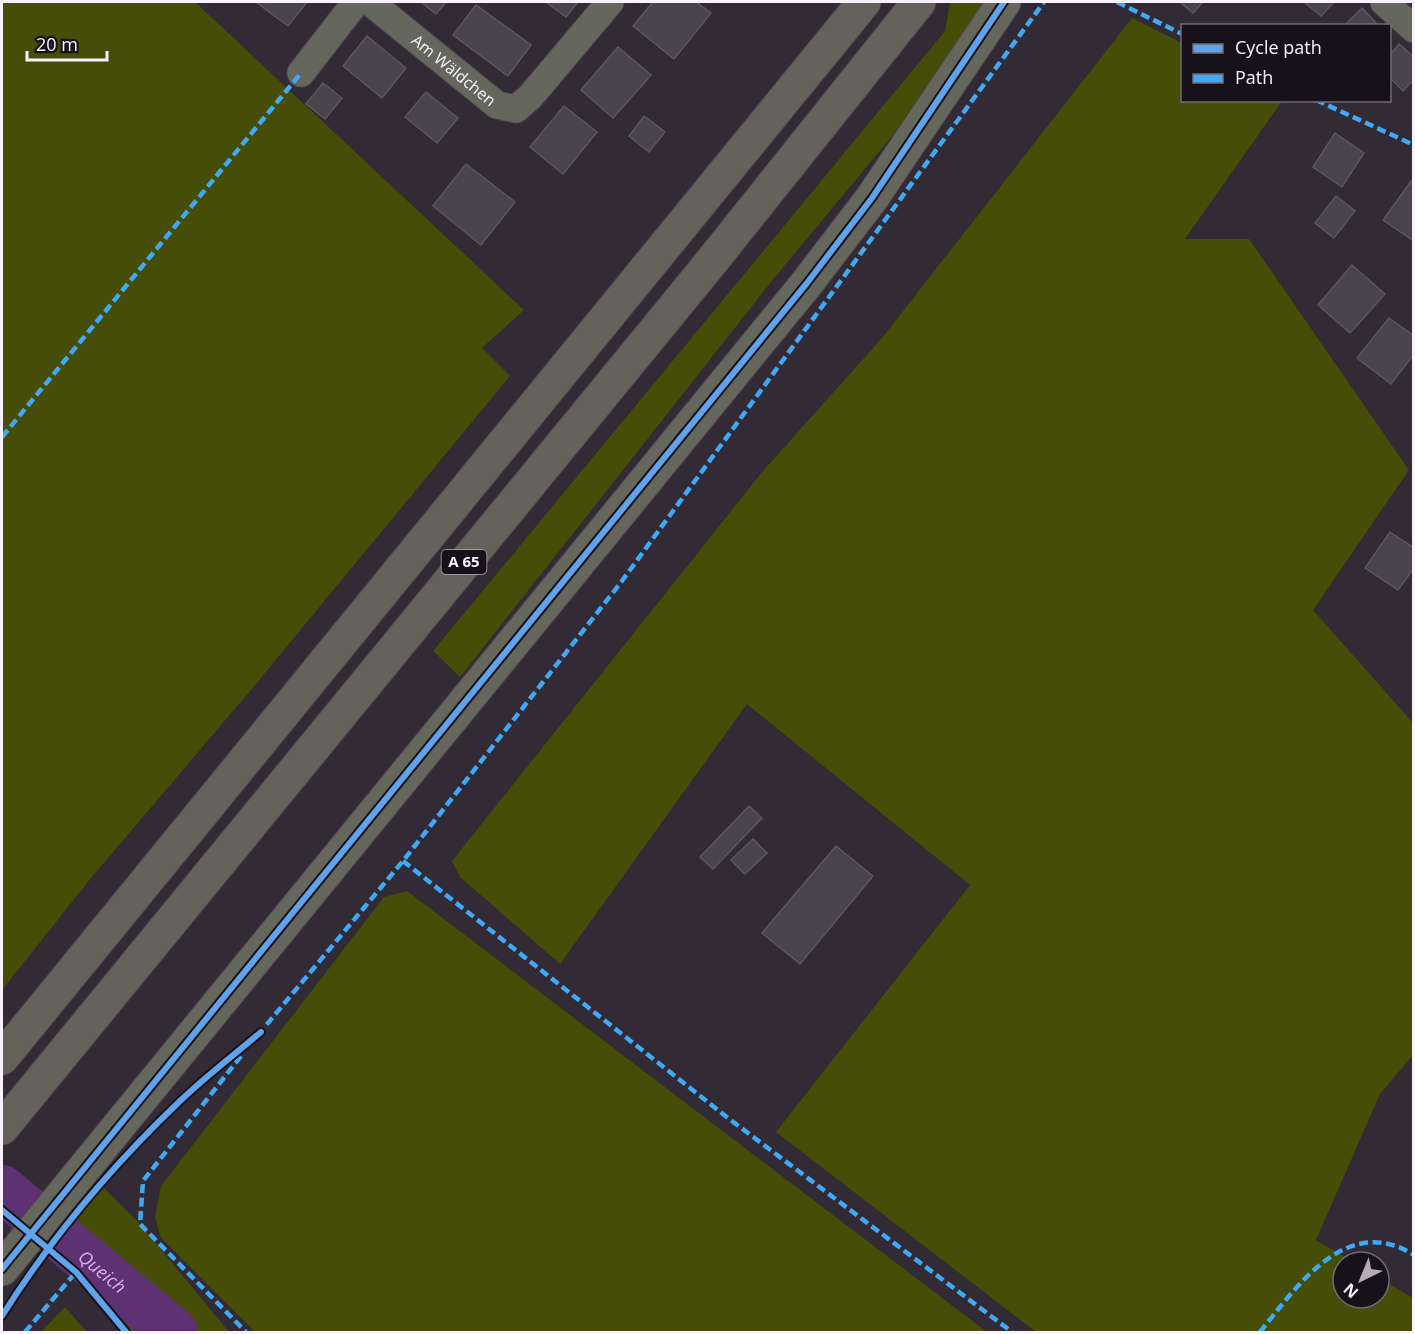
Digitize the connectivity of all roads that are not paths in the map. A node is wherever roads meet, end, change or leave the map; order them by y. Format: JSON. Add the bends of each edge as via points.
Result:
{"nodes":[{"id":1,"x":356,"y":2,"type":"edge"},
{"id":2,"x":370,"y":2,"type":"edge"},
{"id":3,"x":610,"y":2,"type":"edge"},
{"id":4,"x":864,"y":2,"type":"edge"},
{"id":5,"x":920,"y":2,"type":"edge"},
{"id":6,"x":1004,"y":2,"type":"edge"},
{"id":7,"x":1384,"y":2,"type":"edge"},
{"id":8,"x":1413,"y":29,"type":"edge"},
{"id":9,"x":301,"y":72,"type":"dead end"},
{"id":10,"x":2,"y":1058,"type":"edge"},
{"id":11,"x":4,"y":1124,"type":"edge"},
{"id":12,"x":2,"y":1269,"type":"edge"}],
"edges":[{"from":1,"to":9,"type":"street"},
{"from":2,"to":3,"type":"street","name":"Am Wäldchen","via":[[497,105],[516,109]]},
{"from":4,"to":10,"type":"highway","number":"A 65"},
{"from":5,"to":11,"type":"highway","number":"A 65"},
{"from":6,"to":12,"type":"street","via":[[872,198],[807,283]]},
{"from":7,"to":8,"type":"street"}]}
